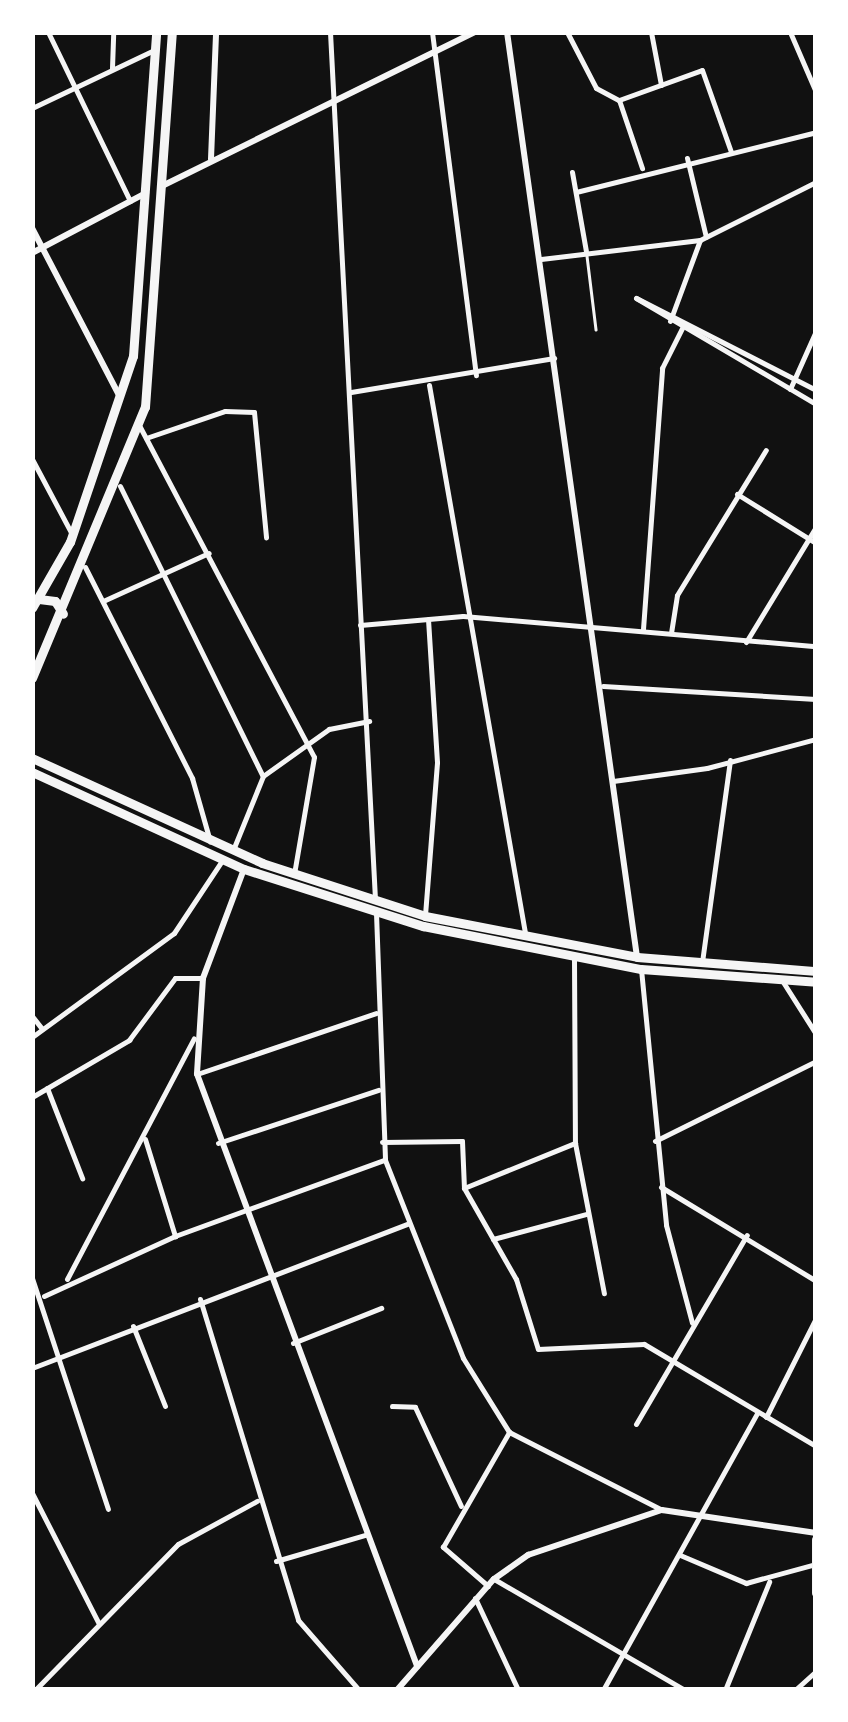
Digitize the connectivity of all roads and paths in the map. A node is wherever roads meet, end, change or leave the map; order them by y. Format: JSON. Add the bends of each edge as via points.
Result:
{"nodes":[{"id":1,"x":48,"y":32,"type":"edge"},
{"id":2,"x":113,"y":32,"type":"edge"},
{"id":3,"x":156,"y":32,"type":"edge"},
{"id":4,"x":216,"y":32,"type":"edge"},
{"id":5,"x":330,"y":32,"type":"edge"},
{"id":6,"x":432,"y":32,"type":"edge"},
{"id":7,"x":475,"y":32,"type":"edge"},
{"id":8,"x":507,"y":32,"type":"edge"},
{"id":9,"x":567,"y":32,"type":"edge"},
{"id":10,"x":651,"y":32,"type":"edge"},
{"id":11,"x":790,"y":32,"type":"edge"},
{"id":12,"x":175,"y":34,"type":"edge"},
{"id":13,"x":432,"y":46,"type":"junction"},
{"id":14,"x":156,"y":48,"type":"junction"},
{"id":15,"x":112,"y":68,"type":"junction"},
{"id":16,"x":76,"y":86,"type":"junction"},
{"id":17,"x":661,"y":86,"type":"junction"},
{"id":18,"x":816,"y":92,"type":"edge"},
{"id":19,"x":329,"y":98,"type":"junction"},
{"id":20,"x":619,"y":100,"type":"junction"},
{"id":21,"x":32,"y":108,"type":"edge"},
{"id":22,"x":816,"y":132,"type":"edge"},
{"id":23,"x":730,"y":152,"type":"junction"},
{"id":24,"x":686,"y":158,"type":"junction"},
{"id":25,"x":211,"y":160,"type":"junction"},
{"id":26,"x":643,"y":169,"type":"junction"},
{"id":27,"x":572,"y":172,"type":"dead end"},
{"id":28,"x":816,"y":182,"type":"edge"},
{"id":29,"x":164,"y":186,"type":"junction"},
{"id":30,"x":148,"y":192,"type":"junction"},
{"id":31,"x":576,"y":192,"type":"junction"},
{"id":32,"x":130,"y":202,"type":"junction"},
{"id":33,"x":32,"y":228,"type":"edge"},
{"id":34,"x":703,"y":238,"type":"junction"},
{"id":35,"x":43,"y":248,"type":"junction"},
{"id":36,"x":586,"y":251,"type":"junction"},
{"id":37,"x":32,"y":254,"type":"edge"},
{"id":38,"x":541,"y":258,"type":"junction"},
{"id":39,"x":674,"y":310,"type":"junction"},
{"id":40,"x":670,"y":321,"type":"junction"},
{"id":41,"x":682,"y":328,"type":"junction"},
{"id":42,"x":596,"y":329,"type":"dead end"},
{"id":43,"x":816,"y":331,"type":"edge"},
{"id":44,"x":556,"y":358,"type":"junction"},
{"id":45,"x":476,"y":375,"type":"junction"},
{"id":46,"x":794,"y":378,"type":"junction"},
{"id":47,"x":429,"y":385,"type":"junction"},
{"id":48,"x":790,"y":389,"type":"junction"},
{"id":49,"x":816,"y":390,"type":"edge"},
{"id":50,"x":351,"y":392,"type":"junction"},
{"id":51,"x":122,"y":400,"type":"junction"},
{"id":52,"x":816,"y":404,"type":"edge"},
{"id":53,"x":140,"y":427,"type":"junction"},
{"id":54,"x":146,"y":438,"type":"junction"},
{"id":55,"x":766,"y":450,"type":"dead end"},
{"id":56,"x":32,"y":458,"type":"edge"},
{"id":57,"x":120,"y":486,"type":"junction"},
{"id":58,"x":737,"y":494,"type":"junction"},
{"id":59,"x":816,"y":527,"type":"edge"},
{"id":60,"x":73,"y":536,"type":"junction"},
{"id":61,"x":266,"y":537,"type":"dead end"},
{"id":62,"x":812,"y":542,"type":"edge"},
{"id":63,"x":94,"y":544,"type":"junction"},
{"id":64,"x":208,"y":552,"type":"junction"},
{"id":65,"x":84,"y":568,"type":"junction"},
{"id":66,"x":165,"y":572,"type":"junction"},
{"id":67,"x":103,"y":600,"type":"junction"},
{"id":68,"x":36,"y":604,"type":"edge"},
{"id":69,"x":63,"y":614,"type":"junction"},
{"id":70,"x":463,"y":616,"type":"junction"},
{"id":71,"x":428,"y":619,"type":"junction"},
{"id":72,"x":596,"y":624,"type":"junction"},
{"id":73,"x":360,"y":625,"type":"junction"},
{"id":74,"x":643,"y":629,"type":"junction"},
{"id":75,"x":671,"y":633,"type":"junction"},
{"id":76,"x":746,"y":642,"type":"junction"},
{"id":77,"x":816,"y":646,"type":"edge"},
{"id":78,"x":32,"y":678,"type":"edge"},
{"id":79,"x":603,"y":686,"type":"junction"},
{"id":80,"x":816,"y":699,"type":"edge"},
{"id":81,"x":369,"y":721,"type":"junction"},
{"id":82,"x":816,"y":739,"type":"edge"},
{"id":83,"x":308,"y":740,"type":"junction"},
{"id":84,"x":32,"y":758,"type":"edge"},
{"id":85,"x":730,"y":760,"type":"junction"},
{"id":86,"x":32,"y":772,"type":"edge"},
{"id":87,"x":264,"y":776,"type":"junction"},
{"id":88,"x":613,"y":781,"type":"junction"},
{"id":89,"x":210,"y":842,"type":"junction"},
{"id":90,"x":232,"y":851,"type":"junction"},
{"id":91,"x":223,"y":860,"type":"junction"},
{"id":92,"x":244,"y":869,"type":"junction"},
{"id":93,"x":294,"y":875,"type":"junction"},
{"id":94,"x":375,"y":901,"type":"junction"},
{"id":95,"x":376,"y":914,"type":"junction"},
{"id":96,"x":424,"y":921,"type":"junction"},
{"id":97,"x":526,"y":938,"type":"junction"},
{"id":98,"x":637,"y":957,"type":"junction"},
{"id":99,"x":574,"y":959,"type":"junction"},
{"id":100,"x":701,"y":965,"type":"junction"},
{"id":101,"x":641,"y":969,"type":"junction"},
{"id":102,"x":816,"y":971,"type":"edge"},
{"id":103,"x":203,"y":978,"type":"junction"},
{"id":104,"x":783,"y":982,"type":"junction"},
{"id":105,"x":816,"y":982,"type":"edge"},
{"id":106,"x":376,"y":1013,"type":"junction"},
{"id":107,"x":32,"y":1016,"type":"edge"},
{"id":108,"x":42,"y":1029,"type":"junction"},
{"id":109,"x":816,"y":1034,"type":"edge"},
{"id":110,"x":32,"y":1037,"type":"edge"},
{"id":111,"x":194,"y":1038,"type":"junction"},
{"id":112,"x":816,"y":1060,"type":"edge"},
{"id":113,"x":197,"y":1074,"type":"junction"},
{"id":114,"x":48,"y":1088,"type":"junction"},
{"id":115,"x":378,"y":1090,"type":"junction"},
{"id":116,"x":32,"y":1097,"type":"edge"},
{"id":117,"x":145,"y":1139,"type":"junction"},
{"id":118,"x":382,"y":1142,"type":"junction"},
{"id":119,"x":655,"y":1142,"type":"junction"},
{"id":120,"x":218,"y":1143,"type":"junction"},
{"id":121,"x":575,"y":1143,"type":"junction"},
{"id":122,"x":386,"y":1160,"type":"junction"},
{"id":123,"x":82,"y":1178,"type":"dead end"},
{"id":124,"x":661,"y":1187,"type":"junction"},
{"id":125,"x":464,"y":1188,"type":"junction"},
{"id":126,"x":243,"y":1209,"type":"junction"},
{"id":127,"x":586,"y":1214,"type":"junction"},
{"id":128,"x":407,"y":1224,"type":"junction"},
{"id":129,"x":747,"y":1235,"type":"junction"},
{"id":130,"x":175,"y":1236,"type":"junction"},
{"id":131,"x":491,"y":1240,"type":"junction"},
{"id":132,"x":268,"y":1274,"type":"junction"},
{"id":133,"x":32,"y":1278,"type":"edge"},
{"id":134,"x":816,"y":1281,"type":"edge"},
{"id":135,"x":66,"y":1282,"type":"junction"},
{"id":136,"x":604,"y":1293,"type":"dead end"},
{"id":137,"x":44,"y":1296,"type":"junction"},
{"id":138,"x":200,"y":1298,"type":"junction"},
{"id":139,"x":381,"y":1308,"type":"dead end"},
{"id":140,"x":816,"y":1318,"type":"edge"},
{"id":141,"x":692,"y":1323,"type":"junction"},
{"id":142,"x":133,"y":1326,"type":"junction"},
{"id":143,"x":293,"y":1344,"type":"junction"},
{"id":144,"x":65,"y":1355,"type":"junction"},
{"id":145,"x":674,"y":1361,"type":"junction"},
{"id":146,"x":32,"y":1368,"type":"edge"},
{"id":147,"x":165,"y":1406,"type":"dead end"},
{"id":148,"x":392,"y":1406,"type":"dead end"},
{"id":149,"x":758,"y":1412,"type":"junction"},
{"id":150,"x":766,"y":1417,"type":"junction"},
{"id":151,"x":636,"y":1424,"type":"dead end"},
{"id":152,"x":509,"y":1432,"type":"junction"},
{"id":153,"x":816,"y":1446,"type":"edge"},
{"id":154,"x":32,"y":1493,"type":"edge"},
{"id":155,"x":257,"y":1501,"type":"junction"},
{"id":156,"x":461,"y":1506,"type":"junction"},
{"id":157,"x":108,"y":1509,"type":"dead end"},
{"id":158,"x":662,"y":1510,"type":"junction"},
{"id":159,"x":705,"y":1512,"type":"junction"},
{"id":160,"x":365,"y":1535,"type":"junction"},
{"id":161,"x":816,"y":1536,"type":"edge"},
{"id":162,"x":680,"y":1555,"type":"junction"},
{"id":163,"x":276,"y":1561,"type":"junction"},
{"id":164,"x":812,"y":1565,"type":"junction"},
{"id":165,"x":494,"y":1578,"type":"junction"},
{"id":166,"x":769,"y":1582,"type":"junction"},
{"id":167,"x":488,"y":1586,"type":"junction"},
{"id":168,"x":816,"y":1593,"type":"edge"},
{"id":169,"x":476,"y":1598,"type":"junction"},
{"id":170,"x":99,"y":1624,"type":"junction"},
{"id":171,"x":620,"y":1659,"type":"junction"},
{"id":172,"x":416,"y":1666,"type":"junction"},
{"id":173,"x":816,"y":1671,"type":"edge"},
{"id":174,"x":35,"y":1690,"type":"edge"},
{"id":175,"x":359,"y":1690,"type":"edge"},
{"id":176,"x":397,"y":1690,"type":"edge"},
{"id":177,"x":518,"y":1690,"type":"edge"},
{"id":178,"x":603,"y":1690,"type":"edge"},
{"id":179,"x":685,"y":1690,"type":"edge"},
{"id":180,"x":726,"y":1690,"type":"edge"},
{"id":181,"x":795,"y":1690,"type":"edge"}],
"edges":[{"from":1,"to":16,"type":"street"},
{"from":2,"to":15,"type":"street"},
{"from":3,"to":14,"type":"main road"},
{"from":4,"to":25,"type":"street"},
{"from":5,"to":19,"type":"street"},
{"from":6,"to":13,"type":"street"},
{"from":7,"to":13,"type":"street"},
{"from":8,"to":38,"type":"street"},
{"from":9,"to":20,"type":"street","via":[[596,88]]},
{"from":10,"to":17,"type":"street"},
{"from":11,"to":18,"type":"street"},
{"from":12,"to":29,"type":"main road"},
{"from":13,"to":19,"type":"street"},
{"from":13,"to":45,"type":"street"},
{"from":14,"to":15,"type":"street"},
{"from":14,"to":30,"type":"main road"},
{"from":15,"to":16,"type":"street"},
{"from":16,"to":21,"type":"street"},
{"from":16,"to":32,"type":"street"},
{"from":17,"to":20,"type":"street"},
{"from":17,"to":23,"type":"street","via":[[704,71]]},
{"from":19,"to":25,"type":"street"},
{"from":19,"to":50,"type":"street"},
{"from":20,"to":26,"type":"street"},
{"from":22,"to":23,"type":"street"},
{"from":23,"to":24,"type":"street"},
{"from":24,"to":26,"type":"street"},
{"from":24,"to":34,"type":"street"},
{"from":25,"to":29,"type":"street"},
{"from":26,"to":31,"type":"street"},
{"from":27,"to":31,"type":"street"},
{"from":28,"to":34,"type":"street"},
{"from":29,"to":53,"type":"main road"},
{"from":30,"to":32,"type":"street"},
{"from":30,"to":51,"type":"main road","via":[[141,312]]},
{"from":31,"to":36,"type":"street"},
{"from":32,"to":35,"type":"street"},
{"from":33,"to":35,"type":"street"},
{"from":34,"to":36,"type":"street"},
{"from":34,"to":39,"type":"street"},
{"from":35,"to":37,"type":"street"},
{"from":35,"to":51,"type":"street"},
{"from":36,"to":38,"type":"street"},
{"from":36,"to":42,"type":"lane"},
{"from":38,"to":44,"type":"street"},
{"from":39,"to":40,"type":"street"},
{"from":39,"to":40,"type":"street","via":[[636,298]]},
{"from":39,"to":46,"type":"street"},
{"from":40,"to":41,"type":"street"},
{"from":41,"to":48,"type":"street"},
{"from":41,"to":74,"type":"street","via":[[662,368]]},
{"from":43,"to":46,"type":"street"},
{"from":44,"to":45,"type":"street"},
{"from":44,"to":72,"type":"street"},
{"from":45,"to":47,"type":"street"},
{"from":46,"to":48,"type":"street"},
{"from":46,"to":49,"type":"street"},
{"from":47,"to":50,"type":"street"},
{"from":47,"to":70,"type":"street"},
{"from":48,"to":52,"type":"street"},
{"from":50,"to":73,"type":"street"},
{"from":51,"to":60,"type":"main road"},
{"from":53,"to":54,"type":"street"},
{"from":53,"to":57,"type":"main road"},
{"from":54,"to":61,"type":"street","via":[[225,410],[254,412]]},
{"from":54,"to":64,"type":"street"},
{"from":55,"to":58,"type":"street"},
{"from":56,"to":60,"type":"street"},
{"from":57,"to":63,"type":"main road"},
{"from":57,"to":66,"type":"street"},
{"from":58,"to":62,"type":"street"},
{"from":58,"to":75,"type":"street","via":[[676,595]]},
{"from":59,"to":62,"type":"street"},
{"from":60,"to":63,"type":"main road"},
{"from":60,"to":68,"type":"main road"},
{"from":62,"to":76,"type":"street"},
{"from":63,"to":65,"type":"main road"},
{"from":64,"to":66,"type":"street"},
{"from":64,"to":83,"type":"street"},
{"from":65,"to":67,"type":"street"},
{"from":65,"to":69,"type":"main road"},
{"from":66,"to":67,"type":"street"},
{"from":66,"to":87,"type":"street"},
{"from":67,"to":89,"type":"street","via":[[192,778]]},
{"from":68,"to":69,"type":"main road","via":[[56,601]]},
{"from":69,"to":78,"type":"main road"},
{"from":70,"to":71,"type":"street"},
{"from":70,"to":72,"type":"street"},
{"from":70,"to":97,"type":"street"},
{"from":71,"to":73,"type":"street"},
{"from":71,"to":96,"type":"street","via":[[437,762]]},
{"from":72,"to":74,"type":"street"},
{"from":72,"to":79,"type":"street"},
{"from":73,"to":81,"type":"street"},
{"from":74,"to":75,"type":"street"},
{"from":75,"to":76,"type":"street"},
{"from":76,"to":77,"type":"street"},
{"from":79,"to":80,"type":"street"},
{"from":79,"to":88,"type":"street"},
{"from":81,"to":83,"type":"street"},
{"from":81,"to":94,"type":"street"},
{"from":82,"to":85,"type":"street"},
{"from":83,"to":87,"type":"street"},
{"from":83,"to":93,"type":"street","via":[[315,766]]},
{"from":84,"to":89,"type":"main road"},
{"from":85,"to":88,"type":"street"},
{"from":85,"to":100,"type":"street"},
{"from":86,"to":91,"type":"main road"},
{"from":87,"to":90,"type":"street"},
{"from":88,"to":98,"type":"street"},
{"from":89,"to":90,"type":"main road"},
{"from":90,"to":93,"type":"main road"},
{"from":91,"to":92,"type":"main road"},
{"from":91,"to":108,"type":"street","via":[[174,933]]},
{"from":92,"to":95,"type":"main road"},
{"from":92,"to":103,"type":"street"},
{"from":93,"to":94,"type":"main road"},
{"from":94,"to":96,"type":"main road"},
{"from":95,"to":96,"type":"main road"},
{"from":95,"to":106,"type":"street"},
{"from":96,"to":97,"type":"main road"},
{"from":96,"to":99,"type":"main road"},
{"from":97,"to":98,"type":"main road"},
{"from":98,"to":100,"type":"main road"},
{"from":99,"to":101,"type":"main road"},
{"from":99,"to":121,"type":"street"},
{"from":100,"to":102,"type":"main road"},
{"from":101,"to":104,"type":"main road"},
{"from":101,"to":119,"type":"street"},
{"from":103,"to":111,"type":"street"},
{"from":103,"to":114,"type":"street","via":[[176,978],[129,1040]]},
{"from":104,"to":105,"type":"main road"},
{"from":104,"to":109,"type":"street"},
{"from":106,"to":113,"type":"street"},
{"from":106,"to":115,"type":"street"},
{"from":107,"to":108,"type":"street"},
{"from":108,"to":110,"type":"street"},
{"from":111,"to":113,"type":"street"},
{"from":111,"to":117,"type":"street"},
{"from":112,"to":119,"type":"street"},
{"from":113,"to":120,"type":"street"},
{"from":114,"to":116,"type":"street"},
{"from":114,"to":123,"type":"street"},
{"from":115,"to":118,"type":"street"},
{"from":115,"to":120,"type":"street"},
{"from":117,"to":130,"type":"street"},
{"from":117,"to":135,"type":"street"},
{"from":118,"to":122,"type":"street"},
{"from":118,"to":125,"type":"street","via":[[461,1139]]},
{"from":119,"to":124,"type":"street"},
{"from":120,"to":126,"type":"street"},
{"from":121,"to":125,"type":"street"},
{"from":121,"to":127,"type":"street"},
{"from":122,"to":126,"type":"street"},
{"from":122,"to":128,"type":"street"},
{"from":124,"to":129,"type":"street"},
{"from":124,"to":141,"type":"street"},
{"from":125,"to":131,"type":"street"},
{"from":126,"to":130,"type":"street"},
{"from":126,"to":132,"type":"street"},
{"from":127,"to":131,"type":"street"},
{"from":127,"to":136,"type":"street"},
{"from":128,"to":132,"type":"street"},
{"from":128,"to":152,"type":"street","via":[[463,1358]]},
{"from":129,"to":134,"type":"street"},
{"from":129,"to":141,"type":"street"},
{"from":130,"to":135,"type":"street"},
{"from":131,"to":145,"type":"street","via":[[525,1298],[538,1350],[630,1339]]},
{"from":132,"to":138,"type":"street"},
{"from":132,"to":143,"type":"street"},
{"from":133,"to":137,"type":"street"},
{"from":135,"to":137,"type":"street"},
{"from":137,"to":144,"type":"street"},
{"from":138,"to":142,"type":"street"},
{"from":138,"to":155,"type":"street"},
{"from":139,"to":143,"type":"street"},
{"from":140,"to":150,"type":"street"},
{"from":141,"to":145,"type":"street"},
{"from":142,"to":144,"type":"street"},
{"from":142,"to":147,"type":"street"},
{"from":143,"to":160,"type":"street"},
{"from":144,"to":146,"type":"street"},
{"from":144,"to":157,"type":"street"},
{"from":145,"to":149,"type":"street"},
{"from":145,"to":151,"type":"street"},
{"from":148,"to":156,"type":"street","via":[[415,1407]]},
{"from":149,"to":150,"type":"street"},
{"from":149,"to":159,"type":"street"},
{"from":150,"to":153,"type":"street"},
{"from":152,"to":156,"type":"street"},
{"from":152,"to":158,"type":"street"},
{"from":154,"to":170,"type":"street"},
{"from":155,"to":163,"type":"street"},
{"from":155,"to":170,"type":"street","via":[[189,1535]]},
{"from":156,"to":167,"type":"street","via":[[443,1542],[449,1555]]},
{"from":158,"to":159,"type":"street"},
{"from":158,"to":165,"type":"street","via":[[528,1555]]},
{"from":159,"to":161,"type":"street"},
{"from":159,"to":162,"type":"street"},
{"from":160,"to":163,"type":"street"},
{"from":160,"to":172,"type":"street"},
{"from":161,"to":164,"type":"main road"},
{"from":162,"to":166,"type":"street","via":[[738,1581]]},
{"from":162,"to":171,"type":"street"},
{"from":163,"to":175,"type":"street","via":[[305,1635]]},
{"from":164,"to":166,"type":"street"},
{"from":164,"to":168,"type":"main road"},
{"from":165,"to":167,"type":"street"},
{"from":165,"to":171,"type":"street"},
{"from":166,"to":180,"type":"street"},
{"from":167,"to":169,"type":"street"},
{"from":169,"to":172,"type":"street"},
{"from":169,"to":177,"type":"street"},
{"from":170,"to":174,"type":"street"},
{"from":171,"to":178,"type":"street"},
{"from":171,"to":179,"type":"street"},
{"from":172,"to":176,"type":"street"},
{"from":173,"to":181,"type":"street"}]}
